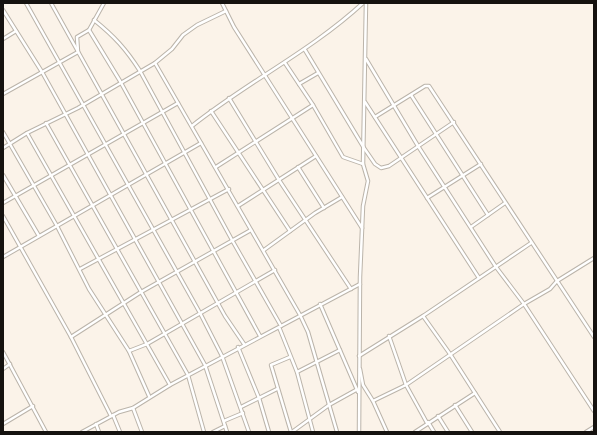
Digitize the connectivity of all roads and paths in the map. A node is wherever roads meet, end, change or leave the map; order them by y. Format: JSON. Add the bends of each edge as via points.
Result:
{"nodes":[{"id":1,"x":26,"y":3,"type":"edge"},
{"id":2,"x":51,"y":3,"type":"edge"},
{"id":3,"x":104,"y":3,"type":"edge"},
{"id":4,"x":222,"y":3,"type":"edge"},
{"id":5,"x":362,"y":3,"type":"edge"},
{"id":6,"x":366,"y":3,"type":"edge"},
{"id":7,"x":3,"y":10,"type":"edge"},
{"id":8,"x":226,"y":11,"type":"junction"},
{"id":9,"x":94,"y":20,"type":"junction"},
{"id":10,"x":89,"y":30,"type":"junction"},
{"id":11,"x":16,"y":31,"type":"junction"},
{"id":12,"x":3,"y":39,"type":"edge"},
{"id":13,"x":305,"y":50,"type":"junction"},
{"id":14,"x":78,"y":52,"type":"junction"},
{"id":15,"x":366,"y":59,"type":"junction"},
{"id":16,"x":60,"y":63,"type":"junction"},
{"id":17,"x":155,"y":63,"type":"junction"},
{"id":18,"x":285,"y":63,"type":"junction"},
{"id":19,"x":140,"y":71,"type":"junction"},
{"id":20,"x":42,"y":72,"type":"junction"},
{"id":21,"x":318,"y":73,"type":"junction"},
{"id":22,"x":265,"y":75,"type":"junction"},
{"id":23,"x":120,"y":81,"type":"junction"},
{"id":24,"x":298,"y":84,"type":"junction"},
{"id":25,"x":101,"y":93,"type":"junction"},
{"id":26,"x":3,"y":94,"type":"edge"},
{"id":27,"x":411,"y":95,"type":"junction"},
{"id":28,"x":229,"y":98,"type":"junction"},
{"id":29,"x":365,"y":102,"type":"junction"},
{"id":30,"x":178,"y":103,"type":"junction"},
{"id":31,"x":84,"y":104,"type":"junction"},
{"id":32,"x":394,"y":104,"type":"junction"},
{"id":33,"x":313,"y":105,"type":"junction"},
{"id":34,"x":211,"y":111,"type":"junction"},
{"id":35,"x":162,"y":112,"type":"junction"},
{"id":36,"x":65,"y":114,"type":"junction"},
{"id":37,"x":292,"y":117,"type":"junction"},
{"id":38,"x":375,"y":117,"type":"junction"},
{"id":39,"x":454,"y":122,"type":"junction"},
{"id":40,"x":46,"y":123,"type":"junction"},
{"id":41,"x":144,"y":123,"type":"junction"},
{"id":42,"x":192,"y":126,"type":"junction"},
{"id":43,"x":3,"y":132,"type":"edge"},
{"id":44,"x":27,"y":133,"type":"junction"},
{"id":45,"x":124,"y":134,"type":"junction"},
{"id":46,"x":436,"y":134,"type":"junction"},
{"id":47,"x":255,"y":141,"type":"junction"},
{"id":48,"x":106,"y":143,"type":"junction"},
{"id":49,"x":201,"y":143,"type":"junction"},
{"id":50,"x":10,"y":144,"type":"junction"},
{"id":51,"x":418,"y":146,"type":"junction"},
{"id":52,"x":3,"y":148,"type":"edge"},
{"id":53,"x":364,"y":148,"type":"junction"},
{"id":54,"x":183,"y":152,"type":"junction"},
{"id":55,"x":239,"y":152,"type":"junction"},
{"id":56,"x":87,"y":154,"type":"junction"},
{"id":57,"x":316,"y":156,"type":"junction"},
{"id":58,"x":402,"y":157,"type":"junction"},
{"id":59,"x":165,"y":163,"type":"junction"},
{"id":60,"x":69,"y":164,"type":"junction"},
{"id":61,"x":363,"y":164,"type":"junction"},
{"id":62,"x":480,"y":164,"type":"junction"},
{"id":63,"x":216,"y":167,"type":"junction"},
{"id":64,"x":298,"y":167,"type":"junction"},
{"id":65,"x":146,"y":174,"type":"junction"},
{"id":66,"x":3,"y":175,"type":"edge"},
{"id":67,"x":51,"y":175,"type":"junction"},
{"id":68,"x":462,"y":176,"type":"junction"},
{"id":69,"x":279,"y":180,"type":"junction"},
{"id":70,"x":129,"y":184,"type":"junction"},
{"id":71,"x":33,"y":185,"type":"junction"},
{"id":72,"x":445,"y":186,"type":"junction"},
{"id":73,"x":229,"y":189,"type":"junction"},
{"id":74,"x":261,"y":190,"type":"junction"},
{"id":75,"x":15,"y":195,"type":"junction"},
{"id":76,"x":109,"y":195,"type":"junction"},
{"id":77,"x":342,"y":197,"type":"junction"},
{"id":78,"x":427,"y":198,"type":"junction"},
{"id":79,"x":209,"y":199,"type":"junction"},
{"id":80,"x":504,"y":202,"type":"junction"},
{"id":81,"x":3,"y":203,"type":"edge"},
{"id":82,"x":93,"y":205,"type":"junction"},
{"id":83,"x":238,"y":206,"type":"junction"},
{"id":84,"x":324,"y":208,"type":"junction"},
{"id":85,"x":191,"y":209,"type":"junction"},
{"id":86,"x":488,"y":215,"type":"junction"},
{"id":87,"x":3,"y":216,"type":"edge"},
{"id":88,"x":74,"y":216,"type":"junction"},
{"id":89,"x":172,"y":219,"type":"junction"},
{"id":90,"x":306,"y":219,"type":"junction"},
{"id":91,"x":57,"y":226,"type":"junction"},
{"id":92,"x":471,"y":227,"type":"junction"},
{"id":93,"x":362,"y":228,"type":"junction"},
{"id":94,"x":154,"y":230,"type":"junction"},
{"id":95,"x":251,"y":230,"type":"junction"},
{"id":96,"x":290,"y":232,"type":"junction"},
{"id":97,"x":39,"y":236,"type":"junction"},
{"id":98,"x":135,"y":240,"type":"junction"},
{"id":99,"x":232,"y":240,"type":"junction"},
{"id":100,"x":531,"y":243,"type":"junction"},
{"id":101,"x":20,"y":246,"type":"junction"},
{"id":102,"x":117,"y":249,"type":"junction"},
{"id":103,"x":264,"y":250,"type":"junction"},
{"id":104,"x":214,"y":251,"type":"junction"},
{"id":105,"x":3,"y":257,"type":"edge"},
{"id":106,"x":594,"y":258,"type":"edge"},
{"id":107,"x":99,"y":259,"type":"junction"},
{"id":108,"x":196,"y":262,"type":"junction"},
{"id":109,"x":496,"y":267,"type":"junction"},
{"id":110,"x":80,"y":269,"type":"junction"},
{"id":111,"x":275,"y":270,"type":"junction"},
{"id":112,"x":178,"y":272,"type":"junction"},
{"id":113,"x":479,"y":278,"type":"junction"},
{"id":114,"x":255,"y":280,"type":"junction"},
{"id":115,"x":557,"y":281,"type":"junction"},
{"id":116,"x":159,"y":282,"type":"junction"},
{"id":117,"x":360,"y":284,"type":"junction"},
{"id":118,"x":351,"y":289,"type":"junction"},
{"id":119,"x":237,"y":291,"type":"junction"},
{"id":120,"x":141,"y":292,"type":"junction"},
{"id":121,"x":218,"y":302,"type":"junction"},
{"id":122,"x":124,"y":303,"type":"junction"},
{"id":123,"x":320,"y":304,"type":"junction"},
{"id":124,"x":524,"y":304,"type":"junction"},
{"id":125,"x":200,"y":313,"type":"junction"},
{"id":126,"x":105,"y":314,"type":"junction"},
{"id":127,"x":300,"y":315,"type":"junction"},
{"id":128,"x":423,"y":316,"type":"junction"},
{"id":129,"x":181,"y":322,"type":"junction"},
{"id":130,"x":280,"y":326,"type":"junction"},
{"id":131,"x":164,"y":333,"type":"junction"},
{"id":132,"x":260,"y":336,"type":"junction"},
{"id":133,"x":389,"y":336,"type":"junction"},
{"id":134,"x":594,"y":336,"type":"edge"},
{"id":135,"x":71,"y":337,"type":"junction"},
{"id":136,"x":147,"y":344,"type":"junction"},
{"id":137,"x":244,"y":344,"type":"junction"},
{"id":138,"x":238,"y":348,"type":"junction"},
{"id":139,"x":340,"y":350,"type":"junction"},
{"id":140,"x":129,"y":351,"type":"junction"},
{"id":141,"x":3,"y":352,"type":"edge"},
{"id":142,"x":450,"y":354,"type":"junction"},
{"id":143,"x":222,"y":356,"type":"junction"},
{"id":144,"x":359,"y":356,"type":"junction"},
{"id":145,"x":290,"y":357,"type":"junction"},
{"id":146,"x":317,"y":362,"type":"junction"},
{"id":147,"x":359,"y":363,"type":"junction"},
{"id":148,"x":10,"y":364,"type":"junction"},
{"id":149,"x":205,"y":365,"type":"junction"},
{"id":150,"x":3,"y":369,"type":"edge"},
{"id":151,"x":297,"y":372,"type":"junction"},
{"id":152,"x":188,"y":375,"type":"junction"},
{"id":153,"x":170,"y":385,"type":"junction"},
{"id":154,"x":406,"y":385,"type":"junction"},
{"id":155,"x":277,"y":390,"type":"junction"},
{"id":156,"x":356,"y":390,"type":"junction"},
{"id":157,"x":358,"y":393,"type":"junction"},
{"id":158,"x":475,"y":393,"type":"junction"},
{"id":159,"x":149,"y":396,"type":"junction"},
{"id":160,"x":259,"y":398,"type":"junction"},
{"id":161,"x":373,"y":401,"type":"junction"},
{"id":162,"x":329,"y":405,"type":"junction"},
{"id":163,"x":455,"y":405,"type":"junction"},
{"id":164,"x":33,"y":406,"type":"junction"},
{"id":165,"x":241,"y":407,"type":"junction"},
{"id":166,"x":132,"y":408,"type":"junction"},
{"id":167,"x":594,"y":411,"type":"edge"},
{"id":168,"x":243,"y":413,"type":"junction"},
{"id":169,"x":112,"y":415,"type":"junction"},
{"id":170,"x":438,"y":416,"type":"junction"},
{"id":171,"x":310,"y":419,"type":"junction"},
{"id":172,"x":224,"y":421,"type":"junction"},
{"id":173,"x":428,"y":423,"type":"junction"},
{"id":174,"x":3,"y":424,"type":"edge"},
{"id":175,"x":96,"y":424,"type":"junction"},
{"id":176,"x":225,"y":426,"type":"junction"},
{"id":177,"x":594,"y":427,"type":"edge"},
{"id":178,"x":46,"y":432,"type":"edge"},
{"id":179,"x":82,"y":432,"type":"edge"},
{"id":180,"x":99,"y":432,"type":"edge"},
{"id":181,"x":120,"y":432,"type":"edge"},
{"id":182,"x":142,"y":432,"type":"edge"},
{"id":183,"x":204,"y":432,"type":"edge"},
{"id":184,"x":212,"y":432,"type":"edge"},
{"id":185,"x":227,"y":432,"type":"edge"},
{"id":186,"x":249,"y":432,"type":"edge"},
{"id":187,"x":270,"y":432,"type":"edge"},
{"id":188,"x":291,"y":432,"type":"edge"},
{"id":189,"x":313,"y":432,"type":"edge"},
{"id":190,"x":337,"y":432,"type":"edge"},
{"id":191,"x":359,"y":432,"type":"edge"},
{"id":192,"x":387,"y":432,"type":"edge"},
{"id":193,"x":415,"y":432,"type":"edge"},
{"id":194,"x":434,"y":432,"type":"edge"},
{"id":195,"x":448,"y":432,"type":"edge"},
{"id":196,"x":472,"y":432,"type":"edge"},
{"id":197,"x":500,"y":432,"type":"edge"},
{"id":198,"x":586,"y":432,"type":"edge"}],
"edges":[{"from":1,"to":16,"type":"street"},
{"from":2,"to":14,"type":"street"},
{"from":3,"to":9,"type":"street"},
{"from":4,"to":8,"type":"street"},
{"from":5,"to":13,"type":"street","via":[[336,28]]},
{"from":6,"to":15,"type":"street"},
{"from":7,"to":11,"type":"street"},
{"from":8,"to":17,"type":"street","via":[[183,35],[172,49]]},
{"from":8,"to":22,"type":"street"},
{"from":9,"to":10,"type":"street"},
{"from":9,"to":19,"type":"street","via":[[125,48]]},
{"from":10,"to":14,"type":"street","via":[[78,37]]},
{"from":10,"to":23,"type":"street"},
{"from":11,"to":12,"type":"street"},
{"from":11,"to":20,"type":"street"},
{"from":13,"to":18,"type":"street"},
{"from":13,"to":21,"type":"street"},
{"from":14,"to":16,"type":"street"},
{"from":14,"to":25,"type":"street"},
{"from":15,"to":29,"type":"street"},
{"from":15,"to":32,"type":"street"},
{"from":16,"to":20,"type":"street"},
{"from":16,"to":31,"type":"street"},
{"from":17,"to":19,"type":"street"},
{"from":17,"to":30,"type":"street"},
{"from":18,"to":22,"type":"street"},
{"from":18,"to":24,"type":"street"},
{"from":19,"to":23,"type":"street"},
{"from":19,"to":35,"type":"street"},
{"from":20,"to":26,"type":"street"},
{"from":20,"to":36,"type":"street"},
{"from":21,"to":24,"type":"street"},
{"from":21,"to":53,"type":"street"},
{"from":22,"to":28,"type":"street"},
{"from":22,"to":37,"type":"street"},
{"from":23,"to":25,"type":"street"},
{"from":23,"to":41,"type":"street"},
{"from":24,"to":33,"type":"street"},
{"from":25,"to":31,"type":"street"},
{"from":25,"to":45,"type":"street"},
{"from":27,"to":32,"type":"street"},
{"from":27,"to":39,"type":"street","via":[[429,86]]},
{"from":27,"to":46,"type":"street"},
{"from":28,"to":34,"type":"street"},
{"from":28,"to":47,"type":"street"},
{"from":29,"to":38,"type":"street"},
{"from":29,"to":53,"type":"street"},
{"from":30,"to":35,"type":"street"},
{"from":30,"to":42,"type":"street"},
{"from":31,"to":36,"type":"street"},
{"from":31,"to":48,"type":"street"},
{"from":32,"to":38,"type":"street"},
{"from":32,"to":51,"type":"street"},
{"from":33,"to":37,"type":"street"},
{"from":33,"to":61,"type":"street","via":[[343,157]]},
{"from":34,"to":42,"type":"street"},
{"from":34,"to":55,"type":"street"},
{"from":35,"to":41,"type":"street"},
{"from":35,"to":54,"type":"street"},
{"from":36,"to":40,"type":"street"},
{"from":36,"to":56,"type":"street"},
{"from":37,"to":47,"type":"street"},
{"from":37,"to":57,"type":"street"},
{"from":38,"to":58,"type":"street"},
{"from":39,"to":46,"type":"street"},
{"from":39,"to":62,"type":"street"},
{"from":40,"to":44,"type":"street"},
{"from":40,"to":60,"type":"street"},
{"from":41,"to":45,"type":"street"},
{"from":41,"to":59,"type":"street"},
{"from":42,"to":49,"type":"street"},
{"from":43,"to":50,"type":"street"},
{"from":44,"to":50,"type":"street"},
{"from":44,"to":67,"type":"street"},
{"from":45,"to":48,"type":"street"},
{"from":45,"to":65,"type":"street"},
{"from":46,"to":51,"type":"street"},
{"from":46,"to":68,"type":"street"},
{"from":47,"to":55,"type":"street"},
{"from":47,"to":69,"type":"street"},
{"from":48,"to":56,"type":"street"},
{"from":48,"to":70,"type":"street"},
{"from":49,"to":54,"type":"street"},
{"from":49,"to":63,"type":"street"},
{"from":50,"to":52,"type":"street"},
{"from":50,"to":71,"type":"street"},
{"from":51,"to":58,"type":"street"},
{"from":51,"to":72,"type":"street"},
{"from":53,"to":58,"type":"street","via":[[381,168]]},
{"from":53,"to":61,"type":"street"},
{"from":54,"to":59,"type":"street"},
{"from":54,"to":79,"type":"street"},
{"from":55,"to":63,"type":"street"},
{"from":55,"to":74,"type":"street"},
{"from":56,"to":60,"type":"street"},
{"from":56,"to":76,"type":"street"},
{"from":57,"to":64,"type":"street"},
{"from":57,"to":77,"type":"street"},
{"from":58,"to":78,"type":"street"},
{"from":59,"to":65,"type":"street"},
{"from":59,"to":85,"type":"street"},
{"from":60,"to":67,"type":"street"},
{"from":60,"to":82,"type":"street"},
{"from":61,"to":93,"type":"street","via":[[368,181]]},
{"from":62,"to":68,"type":"street"},
{"from":62,"to":80,"type":"street"},
{"from":63,"to":73,"type":"street"},
{"from":64,"to":69,"type":"street"},
{"from":64,"to":84,"type":"street"},
{"from":65,"to":70,"type":"street"},
{"from":65,"to":89,"type":"street"},
{"from":66,"to":75,"type":"street"},
{"from":67,"to":71,"type":"street"},
{"from":67,"to":88,"type":"street"},
{"from":68,"to":72,"type":"street"},
{"from":68,"to":86,"type":"street"},
{"from":69,"to":74,"type":"street"},
{"from":69,"to":90,"type":"street"},
{"from":70,"to":76,"type":"street"},
{"from":70,"to":94,"type":"street"},
{"from":71,"to":75,"type":"street"},
{"from":71,"to":91,"type":"street"},
{"from":72,"to":78,"type":"street"},
{"from":72,"to":92,"type":"street"},
{"from":73,"to":79,"type":"street"},
{"from":73,"to":83,"type":"street"},
{"from":74,"to":83,"type":"street"},
{"from":74,"to":96,"type":"street"},
{"from":75,"to":81,"type":"street"},
{"from":75,"to":97,"type":"street"},
{"from":76,"to":82,"type":"street"},
{"from":76,"to":98,"type":"street"},
{"from":77,"to":84,"type":"street"},
{"from":77,"to":93,"type":"street"},
{"from":78,"to":113,"type":"street"},
{"from":79,"to":85,"type":"street"},
{"from":79,"to":99,"type":"street"},
{"from":80,"to":86,"type":"street"},
{"from":80,"to":100,"type":"street"},
{"from":82,"to":88,"type":"street"},
{"from":82,"to":102,"type":"street"},
{"from":83,"to":95,"type":"street"},
{"from":84,"to":90,"type":"street"},
{"from":85,"to":89,"type":"street"},
{"from":85,"to":104,"type":"street"},
{"from":86,"to":92,"type":"street"},
{"from":87,"to":101,"type":"street"},
{"from":88,"to":91,"type":"street"},
{"from":88,"to":107,"type":"street"},
{"from":89,"to":94,"type":"street"},
{"from":89,"to":108,"type":"street"},
{"from":90,"to":96,"type":"street"},
{"from":90,"to":118,"type":"street"},
{"from":91,"to":97,"type":"street"},
{"from":91,"to":110,"type":"street"},
{"from":92,"to":109,"type":"street"},
{"from":93,"to":117,"type":"street"},
{"from":94,"to":98,"type":"street"},
{"from":94,"to":112,"type":"street"},
{"from":95,"to":99,"type":"street"},
{"from":95,"to":103,"type":"street"},
{"from":96,"to":103,"type":"street"},
{"from":97,"to":101,"type":"street"},
{"from":98,"to":102,"type":"street"},
{"from":98,"to":116,"type":"street"},
{"from":99,"to":104,"type":"street"},
{"from":99,"to":114,"type":"street"},
{"from":100,"to":109,"type":"street"},
{"from":100,"to":115,"type":"street"},
{"from":101,"to":105,"type":"street"},
{"from":101,"to":135,"type":"street"},
{"from":102,"to":107,"type":"street"},
{"from":102,"to":120,"type":"street"},
{"from":103,"to":111,"type":"street"},
{"from":104,"to":108,"type":"street"},
{"from":104,"to":119,"type":"street"},
{"from":106,"to":115,"type":"street"},
{"from":107,"to":110,"type":"street"},
{"from":107,"to":122,"type":"street"},
{"from":108,"to":112,"type":"street"},
{"from":108,"to":121,"type":"street"},
{"from":109,"to":113,"type":"street"},
{"from":109,"to":124,"type":"street"},
{"from":110,"to":126,"type":"street"},
{"from":111,"to":114,"type":"street"},
{"from":111,"to":127,"type":"street"},
{"from":112,"to":116,"type":"street"},
{"from":112,"to":125,"type":"street"},
{"from":113,"to":128,"type":"street"},
{"from":114,"to":119,"type":"street"},
{"from":114,"to":130,"type":"street"},
{"from":115,"to":124,"type":"street","via":[[550,289]]},
{"from":115,"to":134,"type":"street"},
{"from":116,"to":120,"type":"street"},
{"from":116,"to":129,"type":"street"},
{"from":117,"to":118,"type":"street"},
{"from":117,"to":144,"type":"street"},
{"from":118,"to":123,"type":"street"},
{"from":119,"to":121,"type":"street"},
{"from":119,"to":132,"type":"street"},
{"from":120,"to":122,"type":"street"},
{"from":120,"to":131,"type":"street"},
{"from":121,"to":125,"type":"street"},
{"from":121,"to":137,"type":"street"},
{"from":122,"to":126,"type":"street"},
{"from":122,"to":136,"type":"street"},
{"from":123,"to":127,"type":"street"},
{"from":123,"to":139,"type":"street"},
{"from":124,"to":142,"type":"street"},
{"from":124,"to":167,"type":"street"},
{"from":125,"to":129,"type":"street"},
{"from":125,"to":143,"type":"street"},
{"from":126,"to":135,"type":"street"},
{"from":126,"to":140,"type":"street"},
{"from":127,"to":130,"type":"street"},
{"from":127,"to":146,"type":"street"},
{"from":128,"to":133,"type":"street"},
{"from":128,"to":142,"type":"street"},
{"from":129,"to":131,"type":"street"},
{"from":129,"to":149,"type":"street"},
{"from":130,"to":132,"type":"street"},
{"from":130,"to":145,"type":"street"},
{"from":131,"to":136,"type":"street"},
{"from":131,"to":152,"type":"street"},
{"from":132,"to":137,"type":"street"},
{"from":133,"to":144,"type":"street"},
{"from":133,"to":154,"type":"street"},
{"from":135,"to":169,"type":"street"},
{"from":136,"to":140,"type":"street"},
{"from":136,"to":153,"type":"street"},
{"from":137,"to":138,"type":"street"},
{"from":138,"to":143,"type":"street"},
{"from":138,"to":160,"type":"street"},
{"from":139,"to":146,"type":"street"},
{"from":139,"to":156,"type":"street"},
{"from":140,"to":159,"type":"street"},
{"from":141,"to":148,"type":"street"},
{"from":142,"to":154,"type":"street"},
{"from":142,"to":158,"type":"street"},
{"from":143,"to":149,"type":"street"},
{"from":143,"to":165,"type":"street"},
{"from":144,"to":147,"type":"street"},
{"from":145,"to":151,"type":"street"},
{"from":145,"to":155,"type":"street","via":[[271,365]]},
{"from":146,"to":151,"type":"street"},
{"from":146,"to":162,"type":"street"},
{"from":147,"to":157,"type":"street"},
{"from":147,"to":161,"type":"street","via":[[363,385]]},
{"from":148,"to":150,"type":"street"},
{"from":148,"to":164,"type":"street"},
{"from":149,"to":152,"type":"street"},
{"from":149,"to":172,"type":"street"},
{"from":151,"to":171,"type":"street"},
{"from":152,"to":153,"type":"street"},
{"from":152,"to":183,"type":"street"},
{"from":153,"to":159,"type":"street"},
{"from":154,"to":161,"type":"street"},
{"from":154,"to":173,"type":"street"},
{"from":155,"to":160,"type":"street"},
{"from":155,"to":188,"type":"street"},
{"from":156,"to":157,"type":"street"},
{"from":156,"to":162,"type":"street"},
{"from":157,"to":191,"type":"street"},
{"from":158,"to":163,"type":"street"},
{"from":158,"to":197,"type":"street"},
{"from":159,"to":166,"type":"street"},
{"from":160,"to":165,"type":"street"},
{"from":160,"to":187,"type":"street"},
{"from":161,"to":192,"type":"street"},
{"from":162,"to":171,"type":"street"},
{"from":162,"to":190,"type":"street"},
{"from":163,"to":170,"type":"street"},
{"from":163,"to":196,"type":"street"},
{"from":164,"to":174,"type":"street"},
{"from":164,"to":178,"type":"street"},
{"from":165,"to":168,"type":"street"},
{"from":166,"to":169,"type":"street"},
{"from":166,"to":182,"type":"street"},
{"from":168,"to":172,"type":"street"},
{"from":168,"to":186,"type":"street"},
{"from":169,"to":175,"type":"street"},
{"from":169,"to":181,"type":"street"},
{"from":170,"to":173,"type":"street"},
{"from":170,"to":195,"type":"street"},
{"from":171,"to":188,"type":"street"},
{"from":171,"to":189,"type":"street"},
{"from":172,"to":176,"type":"street"},
{"from":173,"to":193,"type":"street"},
{"from":173,"to":194,"type":"street"},
{"from":175,"to":179,"type":"street"},
{"from":175,"to":180,"type":"street"},
{"from":176,"to":184,"type":"street"},
{"from":176,"to":185,"type":"street"},
{"from":177,"to":198,"type":"street"}]}
